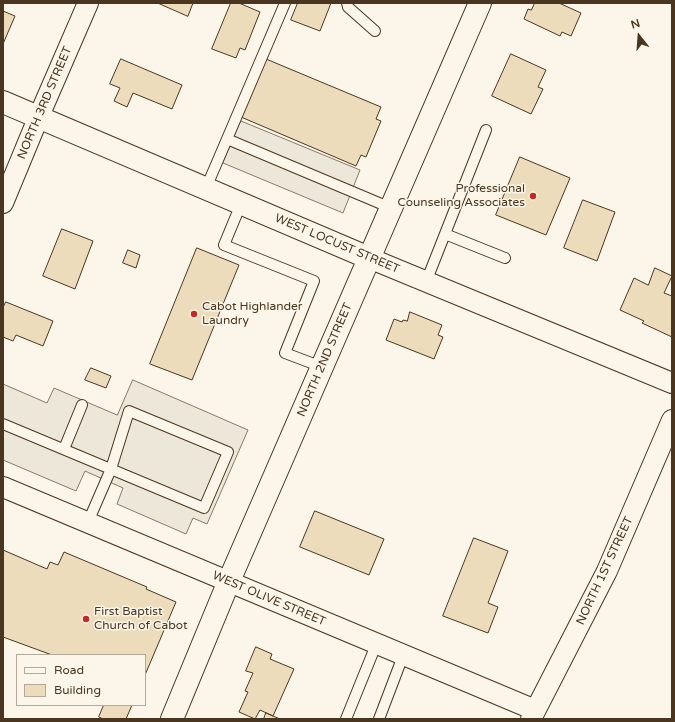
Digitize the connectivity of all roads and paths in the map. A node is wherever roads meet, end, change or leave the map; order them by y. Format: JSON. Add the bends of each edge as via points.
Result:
{"nodes":[{"id":1,"x":88,"y":3,"type":"edge"},
{"id":2,"x":285,"y":3,"type":"edge"},
{"id":3,"x":347,"y":3,"type":"edge"},
{"id":4,"x":480,"y":3,"type":"edge"},
{"id":5,"x":375,"y":31,"type":"dead end"},
{"id":6,"x":3,"y":102,"type":"edge"},
{"id":7,"x":39,"y":116,"type":"junction"},
{"id":8,"x":486,"y":130,"type":"dead end"},
{"id":9,"x":227,"y":139,"type":"junction"},
{"id":10,"x":206,"y":188,"type":"junction"},
{"id":11,"x":3,"y":203,"type":"edge"},
{"id":12,"x":241,"y":204,"type":"junction"},
{"id":13,"x":391,"y":208,"type":"junction"},
{"id":14,"x":445,"y":234,"type":"junction"},
{"id":15,"x":369,"y":258,"type":"junction"},
{"id":16,"x":505,"y":258,"type":"dead end"},
{"id":17,"x":426,"y":282,"type":"junction"},
{"id":18,"x":322,"y":367,"type":"junction"},
{"id":19,"x":672,"y":383,"type":"edge"},
{"id":20,"x":82,"y":406,"type":"dead end"},
{"id":21,"x":672,"y":420,"type":"edge"},
{"id":22,"x":3,"y":424,"type":"edge"},
{"id":23,"x":64,"y":449,"type":"junction"},
{"id":24,"x":111,"y":469,"type":"junction"},
{"id":25,"x":6,"y":492,"type":"edge"},
{"id":26,"x":88,"y":522,"type":"junction"},
{"id":27,"x":229,"y":582,"type":"junction"},
{"id":28,"x":376,"y":645,"type":"junction"},
{"id":29,"x":403,"y":656,"type":"junction"},
{"id":30,"x":533,"y":714,"type":"edge"},
{"id":31,"x":172,"y":719,"type":"edge"},
{"id":32,"x":346,"y":719,"type":"edge"},
{"id":33,"x":379,"y":719,"type":"edge"}],
"edges":[{"from":1,"to":7,"type":"street","name":"NORTH 3RD STREET"},
{"from":2,"to":9,"type":"lane"},
{"from":3,"to":5,"type":"lane","via":[[348,7]]},
{"from":4,"to":13,"type":"main road","name":"NORTH 2ND STREET"},
{"from":6,"to":7,"type":"main road","name":"WEST LOCUST STREET"},
{"from":7,"to":10,"type":"main road","name":"WEST LOCUST STREET"},
{"from":7,"to":11,"type":"street","name":"NORTH 3RD STREET"},
{"from":8,"to":14,"type":"lane"},
{"from":9,"to":10,"type":"lane"},
{"from":9,"to":13,"type":"lane"},
{"from":10,"to":12,"type":"main road","name":"WEST LOCUST STREET"},
{"from":12,"to":15,"type":"main road","name":"WEST LOCUST STREET"},
{"from":12,"to":18,"type":"lane","via":[[224,245],[314,281],[285,352]]},
{"from":13,"to":15,"type":"main road","name":"NORTH 2ND STREET"},
{"from":14,"to":16,"type":"lane"},
{"from":14,"to":17,"type":"lane"},
{"from":15,"to":17,"type":"street","name":"WEST LOCUST STREET"},
{"from":15,"to":18,"type":"main road","name":"NORTH 2ND STREET"},
{"from":17,"to":19,"type":"street","name":"WEST LOCUST STREET"},
{"from":18,"to":27,"type":"main road","name":"NORTH 2ND STREET"},
{"from":20,"to":23,"type":"lane"},
{"from":21,"to":30,"type":"street","name":"NORTH 1ST STREET","via":[[607,572]]},
{"from":22,"to":23,"type":"lane"},
{"from":23,"to":24,"type":"lane"},
{"from":24,"to":24,"type":"lane","via":[[204,508],[228,452],[130,411]]},
{"from":24,"to":26,"type":"lane"},
{"from":25,"to":26,"type":"street","name":"WEST OLIVE STREET"},
{"from":26,"to":27,"type":"street","name":"WEST OLIVE STREET"},
{"from":27,"to":28,"type":"street","name":"WEST OLIVE STREET"},
{"from":27,"to":31,"type":"main road","name":"NORTH 2ND STREET"},
{"from":28,"to":29,"type":"street","name":"WEST OLIVE STREET"},
{"from":28,"to":32,"type":"lane"},
{"from":29,"to":30,"type":"street","name":"WEST OLIVE STREET"},
{"from":29,"to":33,"type":"lane"}]}
